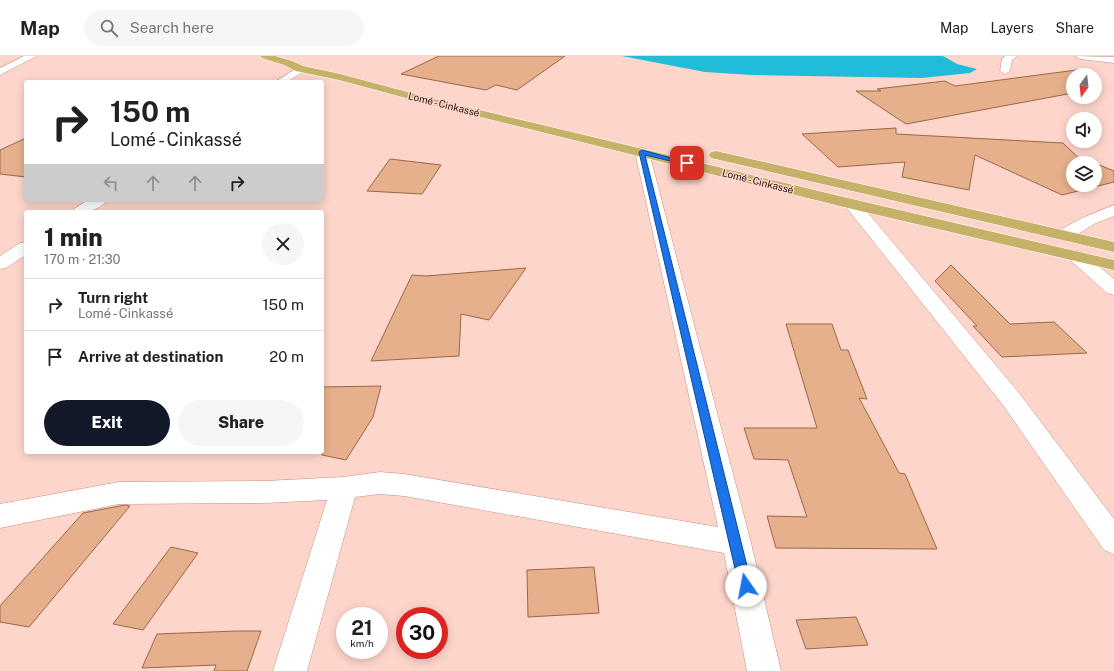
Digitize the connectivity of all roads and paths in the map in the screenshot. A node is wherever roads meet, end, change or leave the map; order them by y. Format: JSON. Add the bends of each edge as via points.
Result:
{"nodes":[{"id":1,"x":32,"y":56,"type":"edge"},
{"id":2,"x":265,"y":56,"type":"edge"},
{"id":3,"x":1012,"y":56,"type":"edge"},
{"id":4,"x":1080,"y":56,"type":"edge"},
{"id":5,"x":321,"y":60,"type":"dead end"},
{"id":6,"x":1114,"y":60,"type":"edge"},
{"id":7,"x":300,"y":69,"type":"junction"},
{"id":8,"x":1005,"y":71,"type":"dead end"},
{"id":9,"x":0,"y":72,"type":"edge"},
{"id":10,"x":283,"y":80,"type":"edge"},
{"id":11,"x":408,"y":82,"type":"dead end"},
{"id":12,"x":642,"y":152,"type":"junction"},
{"id":13,"x":704,"y":152,"type":"dead end"},
{"id":14,"x":96,"y":202,"type":"edge"},
{"id":15,"x":852,"y":204,"type":"junction"},
{"id":16,"x":83,"y":210,"type":"edge"},
{"id":17,"x":1114,"y":210,"type":"edge"},
{"id":18,"x":1064,"y":235,"type":"junction"},
{"id":19,"x":24,"y":248,"type":"edge"},
{"id":20,"x":1114,"y":248,"type":"edge"},
{"id":21,"x":1076,"y":256,"type":"junction"},
{"id":22,"x":0,"y":264,"type":"edge"},
{"id":23,"x":1114,"y":265,"type":"edge"},
{"id":24,"x":1114,"y":289,"type":"edge"},
{"id":25,"x":344,"y":488,"type":"junction"},
{"id":26,"x":0,"y":516,"type":"edge"},
{"id":27,"x":1114,"y":541,"type":"edge"},
{"id":28,"x":736,"y":543,"type":"junction"},
{"id":29,"x":290,"y":671,"type":"edge"},
{"id":30,"x":764,"y":671,"type":"edge"}],
"edges":[{"from":1,"to":9,"type":"street"},
{"from":2,"to":7,"type":"highway","name":"Lomé - Cinkassé"},
{"from":3,"to":8,"type":"street","via":[[1007,59]]},
{"from":4,"to":6,"type":"street"},
{"from":5,"to":11,"type":"highway","name":"Lomé - Cinkassé"},
{"from":7,"to":10,"type":"street"},
{"from":7,"to":12,"type":"highway","name":"Lomé - Cinkassé"},
{"from":12,"to":15,"type":"highway","name":"Lomé - Cinkassé"},
{"from":12,"to":28,"type":"street"},
{"from":13,"to":18,"type":"highway","name":"Lomé - Cinkassé"},
{"from":14,"to":16,"type":"street"},
{"from":15,"to":21,"type":"highway","name":"Lomé - Cinkassé"},
{"from":15,"to":27,"type":"street","via":[[1011,399]]},
{"from":17,"to":18,"type":"street"},
{"from":18,"to":20,"type":"highway","name":"Lomé - Cinkassé"},
{"from":19,"to":22,"type":"street"},
{"from":21,"to":23,"type":"highway","name":"Lomé - Cinkassé"},
{"from":21,"to":24,"type":"street"},
{"from":25,"to":26,"type":"street","via":[[265,492],[119,493]]},
{"from":25,"to":28,"type":"street","via":[[380,484],[404,485]]},
{"from":25,"to":29,"type":"street"},
{"from":28,"to":30,"type":"street"}]}
